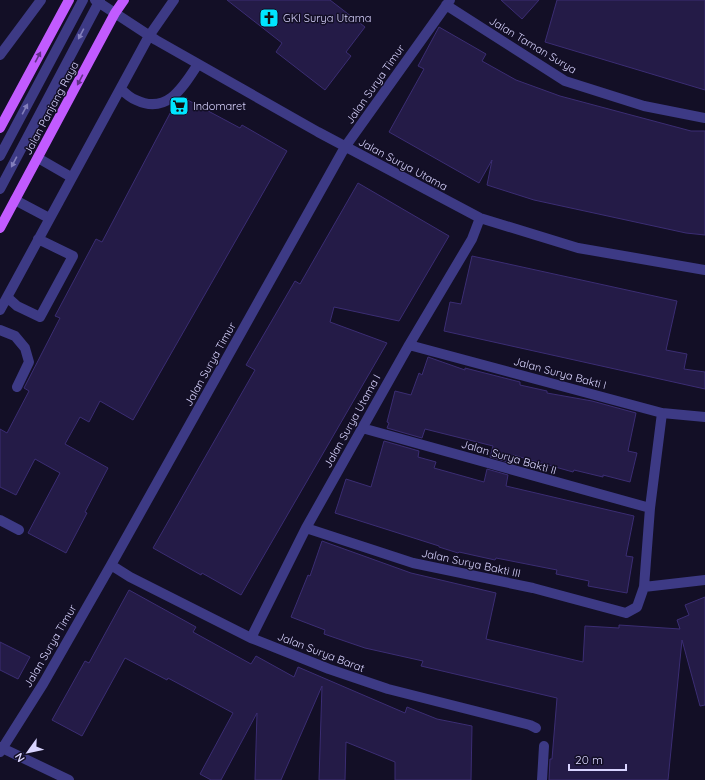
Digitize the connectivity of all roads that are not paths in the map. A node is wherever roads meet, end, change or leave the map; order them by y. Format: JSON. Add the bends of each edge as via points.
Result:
{"nodes":[{"id":1,"x":41,"y":0,"type":"edge"},
{"id":2,"x":69,"y":0,"type":"edge"},
{"id":3,"x":83,"y":0,"type":"edge"},
{"id":4,"x":124,"y":0,"type":"edge"},
{"id":5,"x":174,"y":0,"type":"edge"},
{"id":6,"x":98,"y":1,"type":"edge"},
{"id":7,"x":448,"y":2,"type":"edge"},
{"id":8,"x":115,"y":13,"type":"junction"},
{"id":9,"x":149,"y":36,"type":"junction"},
{"id":10,"x":0,"y":55,"type":"edge"},
{"id":11,"x":198,"y":64,"type":"junction"},
{"id":12,"x":121,"y":89,"type":"junction"},
{"id":13,"x":705,"y":118,"type":"edge"},
{"id":14,"x":0,"y":128,"type":"edge"},
{"id":15,"x":345,"y":147,"type":"junction"},
{"id":16,"x":0,"y":156,"type":"edge"},
{"id":17,"x":38,"y":158,"type":"junction"},
{"id":18,"x":71,"y":177,"type":"junction"},
{"id":19,"x":0,"y":189,"type":"edge"},
{"id":20,"x":15,"y":200,"type":"junction"},
{"id":21,"x":49,"y":218,"type":"junction"},
{"id":22,"x":480,"y":218,"type":"junction"},
{"id":23,"x":0,"y":228,"type":"edge"},
{"id":24,"x":38,"y":239,"type":"junction"},
{"id":25,"x":705,"y":270,"type":"edge"},
{"id":26,"x":7,"y":297,"type":"junction"},
{"id":27,"x":0,"y":310,"type":"edge"},
{"id":28,"x":0,"y":330,"type":"edge"},
{"id":29,"x":409,"y":345,"type":"junction"},
{"id":30,"x":17,"y":387,"type":"dead end"},
{"id":31,"x":662,"y":413,"type":"junction"},
{"id":32,"x":705,"y":417,"type":"edge"},
{"id":33,"x":362,"y":428,"type":"junction"},
{"id":34,"x":650,"y":508,"type":"junction"},
{"id":35,"x":0,"y":520,"type":"edge"},
{"id":36,"x":306,"y":528,"type":"junction"},
{"id":37,"x":19,"y":530,"type":"dead end"},
{"id":38,"x":111,"y":565,"type":"junction"},
{"id":39,"x":705,"y":580,"type":"edge"},
{"id":40,"x":644,"y":587,"type":"junction"},
{"id":41,"x":251,"y":638,"type":"junction"},
{"id":42,"x":536,"y":728,"type":"dead end"},
{"id":43,"x":544,"y":746,"type":"dead end"},
{"id":44,"x":1,"y":749,"type":"edge"},
{"id":45,"x":69,"y":780,"type":"edge"},
{"id":46,"x":542,"y":780,"type":"edge"}],
"edges":[{"from":1,"to":10,"type":"street"},
{"from":14,"to":2,"type":"main road","one_way":true},
{"from":16,"to":3,"type":"street","one_way":true},
{"from":4,"to":8,"type":"main road","name":"Jalan Panjang Raya"},
{"from":5,"to":9,"type":"street"},
{"from":6,"to":8,"type":"street","name":"Jalan Surya Utama"},
{"from":6,"to":19,"type":"street","one_way":true},
{"from":7,"to":13,"type":"street","name":"Jalan Taman Surya","via":[[565,81],[644,106]]},
{"from":7,"to":15,"type":"street","name":"Jalan Surya Timur"},
{"from":8,"to":9,"type":"street","name":"Jalan Surya Utama"},
{"from":8,"to":17,"type":"main road","name":"Jalan Panjang Raya","one_way":true},
{"from":9,"to":11,"type":"street","name":"Jalan Surya Utama"},
{"from":9,"to":12,"type":"street"},
{"from":11,"to":12,"type":"street","via":[[177,94],[161,103],[147,104],[134,100]]},
{"from":11,"to":15,"type":"street","name":"Jalan Surya Utama"},
{"from":12,"to":18,"type":"street"},
{"from":15,"to":22,"type":"street","name":"Jalan Surya Utama"},
{"from":15,"to":38,"type":"street","name":"Jalan Surya Timur"},
{"from":17,"to":18,"type":"street"},
{"from":17,"to":20,"type":"main road","name":"Jalan Panjang Raya"},
{"from":18,"to":21,"type":"street"},
{"from":20,"to":21,"type":"street"},
{"from":20,"to":23,"type":"main road","name":"Jalan Panjang Raya"},
{"from":21,"to":24,"type":"street"},
{"from":22,"to":25,"type":"street","name":"Jalan Surya Utama","via":[[578,248]]},
{"from":22,"to":29,"type":"street","name":"Jalan Surya Utama I","via":[[472,239]]},
{"from":24,"to":26,"type":"street"},
{"from":24,"to":26,"type":"street","via":[[73,256],[40,317],[17,306]]},
{"from":26,"to":27,"type":"street"},
{"from":28,"to":30,"type":"street","via":[[14,336],[25,348],[29,362]]},
{"from":29,"to":31,"type":"street","name":"Jalan Surya Bakti I"},
{"from":29,"to":33,"type":"street","name":"Jalan Surya Utama I"},
{"from":31,"to":32,"type":"street","name":"Jalan Surya Bakti I"},
{"from":31,"to":34,"type":"street"},
{"from":33,"to":34,"type":"street","name":"Jalan Surya Bakti II"},
{"from":33,"to":36,"type":"street","name":"Jalan Surya Utama I"},
{"from":34,"to":40,"type":"street"},
{"from":35,"to":37,"type":"street"},
{"from":36,"to":40,"type":"street","name":"Jalan Surya Bakti III","via":[[413,563],[533,588],[626,613],[637,608]]},
{"from":36,"to":41,"type":"street","name":"Jalan Surya Utama I"},
{"from":38,"to":41,"type":"street","name":"Jalan Surya Barat"},
{"from":38,"to":44,"type":"street","name":"Jalan Surya Timur","via":[[43,684]]},
{"from":39,"to":40,"type":"street"},
{"from":41,"to":42,"type":"street","name":"Jalan Surya Barat","via":[[388,689]]},
{"from":43,"to":46,"type":"street"},
{"from":44,"to":45,"type":"street"}]}
